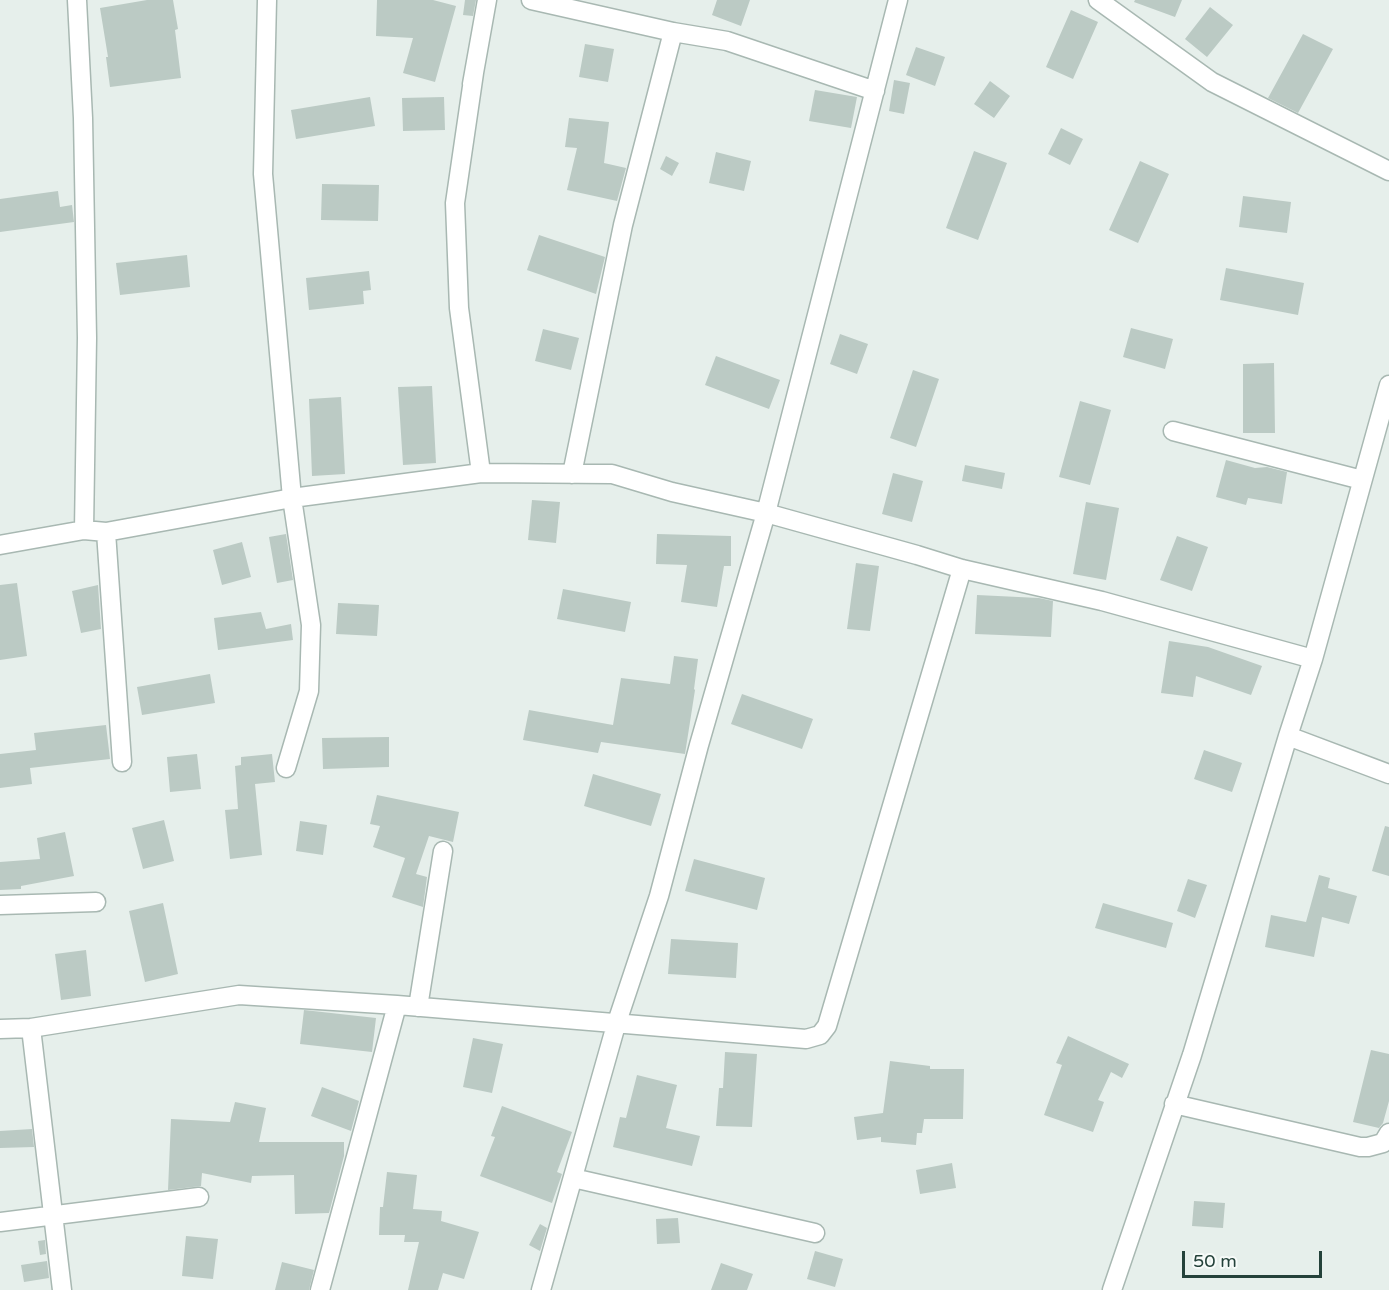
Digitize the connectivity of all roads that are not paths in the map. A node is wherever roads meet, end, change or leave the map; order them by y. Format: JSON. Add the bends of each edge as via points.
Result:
{"nodes":[{"id":1,"x":76,"y":0,"type":"edge"},
{"id":2,"x":267,"y":0,"type":"edge"},
{"id":3,"x":487,"y":0,"type":"edge"},
{"id":4,"x":531,"y":0,"type":"edge"},
{"id":5,"x":898,"y":0,"type":"edge"},
{"id":6,"x":1098,"y":0,"type":"edge"},
{"id":7,"x":673,"y":32,"type":"junction"},
{"id":8,"x":474,"y":73,"type":"junction"},
{"id":9,"x":874,"y":91,"type":"junction"},
{"id":10,"x":459,"y":155,"type":"dead end"},
{"id":11,"x":1389,"y":171,"type":"edge"},
{"id":12,"x":1389,"y":385,"type":"edge"},
{"id":13,"x":1173,"y":431,"type":"dead end"},
{"id":14,"x":481,"y":473,"type":"junction"},
{"id":15,"x":572,"y":474,"type":"junction"},
{"id":16,"x":1362,"y":480,"type":"junction"},
{"id":17,"x":292,"y":498,"type":"junction"},
{"id":18,"x":766,"y":513,"type":"junction"},
{"id":19,"x":84,"y":530,"type":"junction"},
{"id":20,"x":106,"y":532,"type":"junction"},
{"id":21,"x":0,"y":544,"type":"edge"},
{"id":22,"x":962,"y":569,"type":"junction"},
{"id":23,"x":1313,"y":659,"type":"junction"},
{"id":24,"x":1288,"y":736,"type":"junction"},
{"id":25,"x":122,"y":762,"type":"dead end"},
{"id":26,"x":286,"y":768,"type":"dead end"},
{"id":27,"x":1389,"y":774,"type":"edge"},
{"id":28,"x":443,"y":851,"type":"dead end"},
{"id":29,"x":96,"y":902,"type":"dead end"},
{"id":30,"x":0,"y":905,"type":"edge"},
{"id":31,"x":397,"y":1005,"type":"junction"},
{"id":32,"x":418,"y":1007,"type":"junction"},
{"id":33,"x":616,"y":1025,"type":"junction"},
{"id":34,"x":31,"y":1028,"type":"junction"},
{"id":35,"x":0,"y":1029,"type":"edge"},
{"id":36,"x":1174,"y":1104,"type":"junction"},
{"id":37,"x":1389,"y":1133,"type":"edge"},
{"id":38,"x":573,"y":1178,"type":"junction"},
{"id":39,"x":199,"y":1197,"type":"dead end"},
{"id":40,"x":52,"y":1214,"type":"junction"},
{"id":41,"x":0,"y":1222,"type":"edge"},
{"id":42,"x":815,"y":1233,"type":"dead end"},
{"id":43,"x":62,"y":1290,"type":"edge"},
{"id":44,"x":320,"y":1290,"type":"edge"},
{"id":45,"x":541,"y":1290,"type":"edge"},
{"id":46,"x":1112,"y":1290,"type":"edge"}],
"edges":[{"from":1,"to":19,"type":"street","via":[[83,118],[87,327]]},
{"from":2,"to":17,"type":"street","via":[[263,174]]},
{"from":3,"to":8,"type":"street"},
{"from":4,"to":7,"type":"street"},
{"from":5,"to":9,"type":"street"},
{"from":6,"to":11,"type":"street","via":[[1212,82]]},
{"from":7,"to":9,"type":"street","via":[[727,41]]},
{"from":7,"to":15,"type":"street","via":[[623,225]]},
{"from":8,"to":10,"type":"street"},
{"from":8,"to":14,"type":"street","via":[[455,203],[459,308]]},
{"from":9,"to":18,"type":"street"},
{"from":12,"to":16,"type":"street"},
{"from":13,"to":16,"type":"street"},
{"from":14,"to":15,"type":"street"},
{"from":14,"to":17,"type":"street"},
{"from":15,"to":18,"type":"street","via":[[612,474]]},
{"from":16,"to":23,"type":"street"},
{"from":17,"to":20,"type":"street"},
{"from":17,"to":26,"type":"street","via":[[311,625],[309,691]]},
{"from":18,"to":22,"type":"street"},
{"from":18,"to":33,"type":"street","via":[[659,896]]},
{"from":19,"to":20,"type":"street"},
{"from":19,"to":21,"type":"street"},
{"from":20,"to":25,"type":"street"},
{"from":22,"to":23,"type":"street","via":[[1102,601]]},
{"from":22,"to":33,"type":"street","via":[[825,1030],[806,1039]]},
{"from":23,"to":24,"type":"street"},
{"from":24,"to":27,"type":"street"},
{"from":24,"to":36,"type":"street"},
{"from":28,"to":32,"type":"street"},
{"from":29,"to":30,"type":"street"},
{"from":31,"to":32,"type":"street"},
{"from":31,"to":34,"type":"street","via":[[239,995]]},
{"from":31,"to":44,"type":"street"},
{"from":32,"to":33,"type":"street"},
{"from":33,"to":38,"type":"street"},
{"from":34,"to":35,"type":"street"},
{"from":34,"to":40,"type":"street"},
{"from":36,"to":37,"type":"street","via":[[1360,1147],[1383,1143]]},
{"from":36,"to":46,"type":"street"},
{"from":38,"to":42,"type":"street"},
{"from":38,"to":45,"type":"street"},
{"from":39,"to":40,"type":"street"},
{"from":40,"to":41,"type":"street"},
{"from":40,"to":43,"type":"street"}]}
